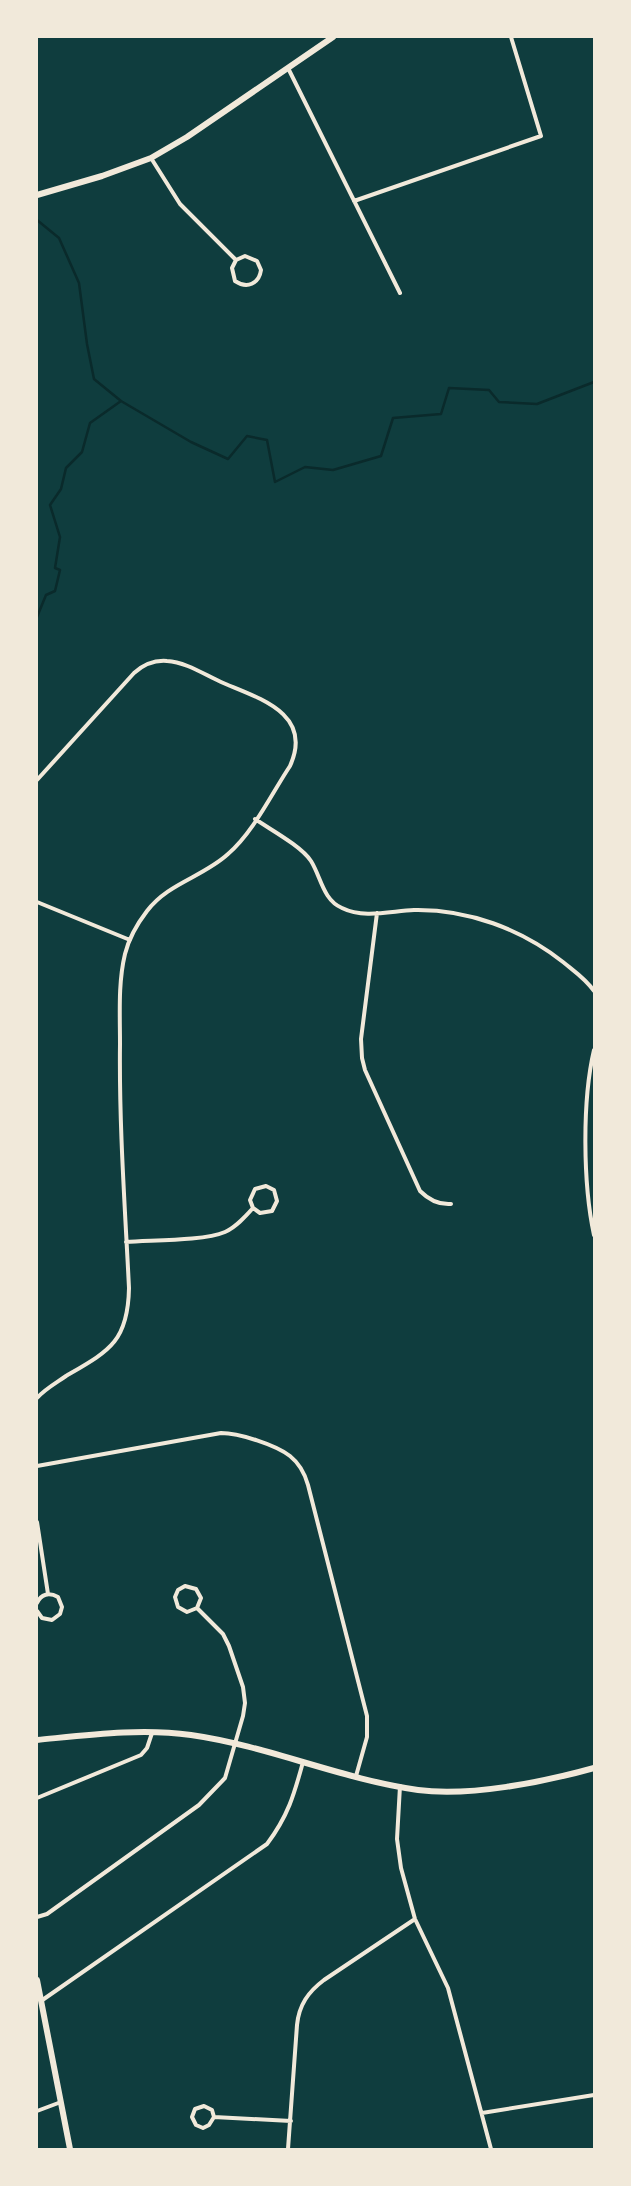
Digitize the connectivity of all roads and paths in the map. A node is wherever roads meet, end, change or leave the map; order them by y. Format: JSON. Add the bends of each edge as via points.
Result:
{"nodes":[{"id":1,"x":333,"y":37,"type":"edge"},
{"id":2,"x":512,"y":37,"type":"edge"},
{"id":3,"x":288,"y":68,"type":"junction"},
{"id":4,"x":151,"y":158,"type":"junction"},
{"id":5,"x":37,"y":195,"type":"edge"},
{"id":6,"x":354,"y":201,"type":"junction"},
{"id":7,"x":236,"y":260,"type":"junction"},
{"id":8,"x":400,"y":293,"type":"dead end"},
{"id":9,"x":37,"y":780,"type":"edge"},
{"id":10,"x":255,"y":819,"type":"junction"},
{"id":11,"x":37,"y":902,"type":"edge"},
{"id":12,"x":376,"y":913,"type":"junction"},
{"id":13,"x":130,"y":940,"type":"junction"},
{"id":14,"x":594,"y":991,"type":"edge"},
{"id":15,"x":594,"y":1050,"type":"edge"},
{"id":16,"x":451,"y":1204,"type":"dead end"},
{"id":17,"x":253,"y":1208,"type":"junction"},
{"id":18,"x":594,"y":1235,"type":"edge"},
{"id":19,"x":126,"y":1242,"type":"junction"},
{"id":20,"x":37,"y":1398,"type":"edge"},
{"id":21,"x":37,"y":1466,"type":"edge"},
{"id":22,"x":37,"y":1522,"type":"edge"},
{"id":23,"x":48,"y":1594,"type":"junction"},
{"id":24,"x":37,"y":1604,"type":"edge"},
{"id":25,"x":197,"y":1608,"type":"junction"},
{"id":26,"x":37,"y":1611,"type":"edge"},
{"id":27,"x":152,"y":1733,"type":"junction"},
{"id":28,"x":37,"y":1740,"type":"edge"},
{"id":29,"x":235,"y":1744,"type":"junction"},
{"id":30,"x":303,"y":1762,"type":"junction"},
{"id":31,"x":594,"y":1768,"type":"edge"},
{"id":32,"x":356,"y":1776,"type":"junction"},
{"id":33,"x":400,"y":1786,"type":"junction"},
{"id":34,"x":37,"y":1798,"type":"edge"},
{"id":35,"x":37,"y":1917,"type":"edge"},
{"id":36,"x":415,"y":1919,"type":"junction"},
{"id":37,"x":37,"y":1980,"type":"edge"},
{"id":38,"x":41,"y":2001,"type":"junction"},
{"id":39,"x":594,"y":2095,"type":"edge"},
{"id":40,"x":61,"y":2102,"type":"junction"},
{"id":41,"x":37,"y":2111,"type":"edge"},
{"id":42,"x":482,"y":2113,"type":"junction"},
{"id":43,"x":214,"y":2117,"type":"junction"},
{"id":44,"x":291,"y":2121,"type":"junction"},
{"id":45,"x":70,"y":2149,"type":"edge"},
{"id":46,"x":288,"y":2149,"type":"edge"},
{"id":47,"x":491,"y":2149,"type":"edge"}],
"edges":[{"from":1,"to":3,"type":"street"},
{"from":2,"to":6,"type":"street","via":[[541,136]]},
{"from":3,"to":4,"type":"street","via":[[187,137]]},
{"from":3,"to":6,"type":"street"},
{"from":4,"to":5,"type":"street"},
{"from":4,"to":7,"type":"street","via":[[180,204]]},
{"from":6,"to":8,"type":"street"},
{"from":7,"to":7,"type":"street","via":[[245,256],[257,260],[261,270],[258,280],[244,285],[235,281],[232,268]]},
{"from":9,"to":10,"type":"street","via":[[134,673],[152,662],[174,662],[269,703],[289,721],[295,740],[293,760]]},
{"from":10,"to":12,"type":"street","via":[[309,857],[327,895],[335,904],[351,912]]},
{"from":10,"to":13,"type":"street","via":[[227,855],[175,885],[156,900],[141,919]]},
{"from":11,"to":13,"type":"street"},
{"from":12,"to":14,"type":"street","via":[[429,911],[459,914],[494,924],[542,947],[584,979]]},
{"from":12,"to":16,"type":"street","via":[[361,1039],[363,1064],[420,1191],[431,1200]]},
{"from":13,"to":19,"type":"street","via":[[121,985],[120,1122]]},
{"from":15,"to":18,"type":"street","via":[[586,1113],[588,1192]]},
{"from":17,"to":17,"type":"street","via":[[263,1213],[274,1209],[278,1198],[274,1190],[263,1186],[255,1189],[250,1200]]},
{"from":17,"to":19,"type":"street","via":[[233,1227],[217,1234]]},
{"from":19,"to":20,"type":"street","via":[[128,1304],[120,1334],[105,1352],[52,1385]]},
{"from":21,"to":32,"type":"street","via":[[221,1433],[240,1435],[276,1448],[295,1460],[308,1485],[366,1716],[367,1737]]},
{"from":22,"to":23,"type":"street"},
{"from":23,"to":24,"type":"street","via":[[41,1597]]},
{"from":23,"to":26,"type":"street","via":[[60,1599],[60,1614],[49,1620],[42,1618]]},
{"from":25,"to":25,"type":"street","via":[[201,1598],[196,1588],[188,1586],[178,1590],[175,1597],[178,1607],[187,1612]]},
{"from":25,"to":29,"type":"street","via":[[223,1634],[242,1680],[245,1702]]},
{"from":27,"to":28,"type":"street"},
{"from":27,"to":29,"type":"street","via":[[190,1735]]},
{"from":27,"to":34,"type":"street","via":[[147,1748],[141,1755]]},
{"from":29,"to":30,"type":"street"},
{"from":29,"to":35,"type":"street","via":[[224,1778],[199,1805],[47,1914]]},
{"from":30,"to":32,"type":"street"},
{"from":30,"to":38,"type":"street","via":[[292,1805],[280,1828],[267,1844]]},
{"from":31,"to":33,"type":"street","via":[[482,1790],[439,1791]]},
{"from":32,"to":33,"type":"street"},
{"from":33,"to":36,"type":"street","via":[[397,1851]]},
{"from":36,"to":42,"type":"street","via":[[448,1988]]},
{"from":36,"to":44,"type":"street","via":[[327,1978],[305,1998],[297,2021]]},
{"from":37,"to":38,"type":"street"},
{"from":38,"to":40,"type":"street"},
{"from":39,"to":42,"type":"street"},
{"from":40,"to":41,"type":"street"},
{"from":40,"to":45,"type":"street"},
{"from":42,"to":47,"type":"street"},
{"from":43,"to":43,"type":"street","via":[[212,2110],[204,2106],[195,2109],[192,2117],[196,2125],[203,2128],[209,2125]]},
{"from":43,"to":44,"type":"street"},
{"from":44,"to":46,"type":"street"}]}
